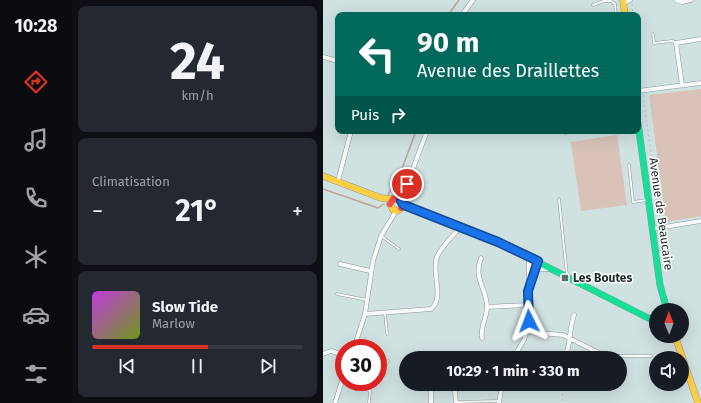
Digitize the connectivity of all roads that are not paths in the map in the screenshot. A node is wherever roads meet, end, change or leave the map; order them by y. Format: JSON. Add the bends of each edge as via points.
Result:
{"nodes":[{"id":1,"x":473,"y":0,"type":"edge"},
{"id":2,"x":676,"y":0,"type":"edge"},
{"id":3,"x":691,"y":0,"type":"edge"},
{"id":4,"x":627,"y":1,"type":"edge"},
{"id":5,"x":593,"y":5,"type":"dead end"},
{"id":6,"x":464,"y":12,"type":"edge"},
{"id":7,"x":616,"y":12,"type":"edge"},
{"id":8,"x":625,"y":12,"type":"edge"},
{"id":9,"x":653,"y":34,"type":"dead end"},
{"id":10,"x":701,"y":39,"type":"edge"},
{"id":11,"x":677,"y":43,"type":"junction"},
{"id":12,"x":323,"y":57,"type":"edge"},
{"id":13,"x":335,"y":60,"type":"edge"},
{"id":14,"x":701,"y":83,"type":"edge"},
{"id":15,"x":682,"y":85,"type":"junction"},
{"id":16,"x":641,"y":91,"type":"edge"},
{"id":17,"x":350,"y":134,"type":"edge"},
{"id":18,"x":426,"y":134,"type":"edge"},
{"id":19,"x":639,"y":134,"type":"edge"},
{"id":20,"x":629,"y":165,"type":"dead end"},
{"id":21,"x":323,"y":176,"type":"edge"},
{"id":22,"x":338,"y":181,"type":"junction"},
{"id":23,"x":559,"y":199,"type":"dead end"},
{"id":24,"x":648,"y":200,"type":"junction"},
{"id":25,"x":397,"y":204,"type":"junction"},
{"id":26,"x":701,"y":220,"type":"edge"},
{"id":27,"x":460,"y":227,"type":"junction"},
{"id":28,"x":654,"y":229,"type":"junction"},
{"id":29,"x":381,"y":236,"type":"junction"},
{"id":30,"x":399,"y":249,"type":"dead end"},
{"id":31,"x":529,"y":257,"type":"junction"},
{"id":32,"x":481,"y":258,"type":"dead end"},
{"id":33,"x":538,"y":261,"type":"junction"},
{"id":34,"x":341,"y":264,"type":"dead end"},
{"id":35,"x":552,"y":269,"type":"junction"},
{"id":36,"x":370,"y":271,"type":"junction"},
{"id":37,"x":533,"y":273,"type":"junction"},
{"id":38,"x":567,"y":276,"type":"junction"},
{"id":39,"x":528,"y":291,"type":"junction"},
{"id":40,"x":337,"y":294,"type":"dead end"},
{"id":41,"x":368,"y":300,"type":"junction"},
{"id":42,"x":664,"y":303,"type":"edge"},
{"id":43,"x":527,"y":305,"type":"junction"},
{"id":44,"x":487,"y":307,"type":"junction"},
{"id":45,"x":385,"y":313,"type":"junction"},
{"id":46,"x":365,"y":314,"type":"junction"},
{"id":47,"x":574,"y":315,"type":"dead end"},
{"id":48,"x":649,"y":317,"type":"edge"},
{"id":49,"x":527,"y":332,"type":"junction"},
{"id":50,"x":387,"y":334,"type":"dead end"},
{"id":51,"x":482,"y":338,"type":"dead end"},
{"id":52,"x":357,"y":339,"type":"edge"},
{"id":53,"x":570,"y":339,"type":"junction"},
{"id":54,"x":676,"y":343,"type":"edge"},
{"id":55,"x":517,"y":351,"type":"edge"},
{"id":56,"x":567,"y":351,"type":"edge"},
{"id":57,"x":595,"y":351,"type":"edge"},
{"id":58,"x":323,"y":352,"type":"edge"},
{"id":59,"x":335,"y":352,"type":"edge"},
{"id":60,"x":627,"y":356,"type":"edge"},
{"id":61,"x":649,"y":356,"type":"edge"},
{"id":62,"x":339,"y":391,"type":"edge"},
{"id":63,"x":370,"y":391,"type":"edge"},
{"id":64,"x":431,"y":391,"type":"edge"},
{"id":65,"x":455,"y":391,"type":"dead end"},
{"id":66,"x":500,"y":391,"type":"edge"},
{"id":67,"x":456,"y":402,"type":"edge"},
{"id":68,"x":499,"y":402,"type":"edge"},
{"id":69,"x":335,"y":403,"type":"edge"},
{"id":70,"x":369,"y":403,"type":"edge"},
{"id":71,"x":431,"y":403,"type":"edge"},
{"id":72,"x":698,"y":403,"type":"edge"}],
"edges":[{"from":1,"to":6,"type":"street"},
{"from":2,"to":3,"type":"street"},
{"from":4,"to":8,"type":"street"},
{"from":5,"to":7,"type":"lane","via":[[611,1],[615,4]]},
{"from":9,"to":11,"type":"lane","via":[[654,43]]},
{"from":10,"to":11,"type":"street"},
{"from":11,"to":15,"type":"street"},
{"from":12,"to":13,"type":"street"},
{"from":14,"to":15,"type":"street"},
{"from":15,"to":16,"type":"street"},
{"from":17,"to":22,"type":"street"},
{"from":18,"to":25,"type":"street"},
{"from":19,"to":24,"type":"street","name":"Avenue de Beaucaire"},
{"from":20,"to":24,"type":"lane","via":[[633,202]]},
{"from":21,"to":22,"type":"street"},
{"from":22,"to":25,"type":"street"},
{"from":23,"to":38,"type":"lane"},
{"from":24,"to":28,"type":"street","name":"Avenue de Beaucaire"},
{"from":25,"to":27,"type":"street"},
{"from":25,"to":29,"type":"street"},
{"from":26,"to":28,"type":"street"},
{"from":27,"to":31,"type":"street"},
{"from":27,"to":45,"type":"street","via":[[437,256],[437,298],[434,307]]},
{"from":28,"to":42,"type":"street","name":"Avenue de Beaucaire"},
{"from":29,"to":30,"type":"lane"},
{"from":29,"to":36,"type":"street"},
{"from":31,"to":33,"type":"street"},
{"from":31,"to":39,"type":"street"},
{"from":32,"to":44,"type":"street","via":[[478,270]]},
{"from":33,"to":35,"type":"street"},
{"from":33,"to":37,"type":"street"},
{"from":34,"to":36,"type":"street"},
{"from":35,"to":37,"type":"street","via":[[541,268]]},
{"from":35,"to":38,"type":"street"},
{"from":36,"to":41,"type":"street"},
{"from":37,"to":39,"type":"street"},
{"from":38,"to":48,"type":"street"},
{"from":39,"to":43,"type":"street"},
{"from":40,"to":41,"type":"lane"},
{"from":41,"to":46,"type":"street"},
{"from":43,"to":44,"type":"street"},
{"from":43,"to":49,"type":"street"},
{"from":44,"to":51,"type":"street","via":[[481,328]]},
{"from":45,"to":46,"type":"street"},
{"from":45,"to":50,"type":"lane"},
{"from":46,"to":52,"type":"street"},
{"from":47,"to":53,"type":"street"},
{"from":49,"to":53,"type":"street","via":[[559,334]]},
{"from":49,"to":55,"type":"street"},
{"from":53,"to":56,"type":"street"},
{"from":53,"to":57,"type":"street"},
{"from":54,"to":72,"type":"street"},
{"from":58,"to":59,"type":"street"},
{"from":60,"to":61,"type":"lane"},
{"from":62,"to":69,"type":"street"},
{"from":63,"to":70,"type":"lane"},
{"from":64,"to":71,"type":"street"},
{"from":65,"to":67,"type":"street"},
{"from":66,"to":68,"type":"street"},
{"from":67,"to":68,"type":"lane"}]}
